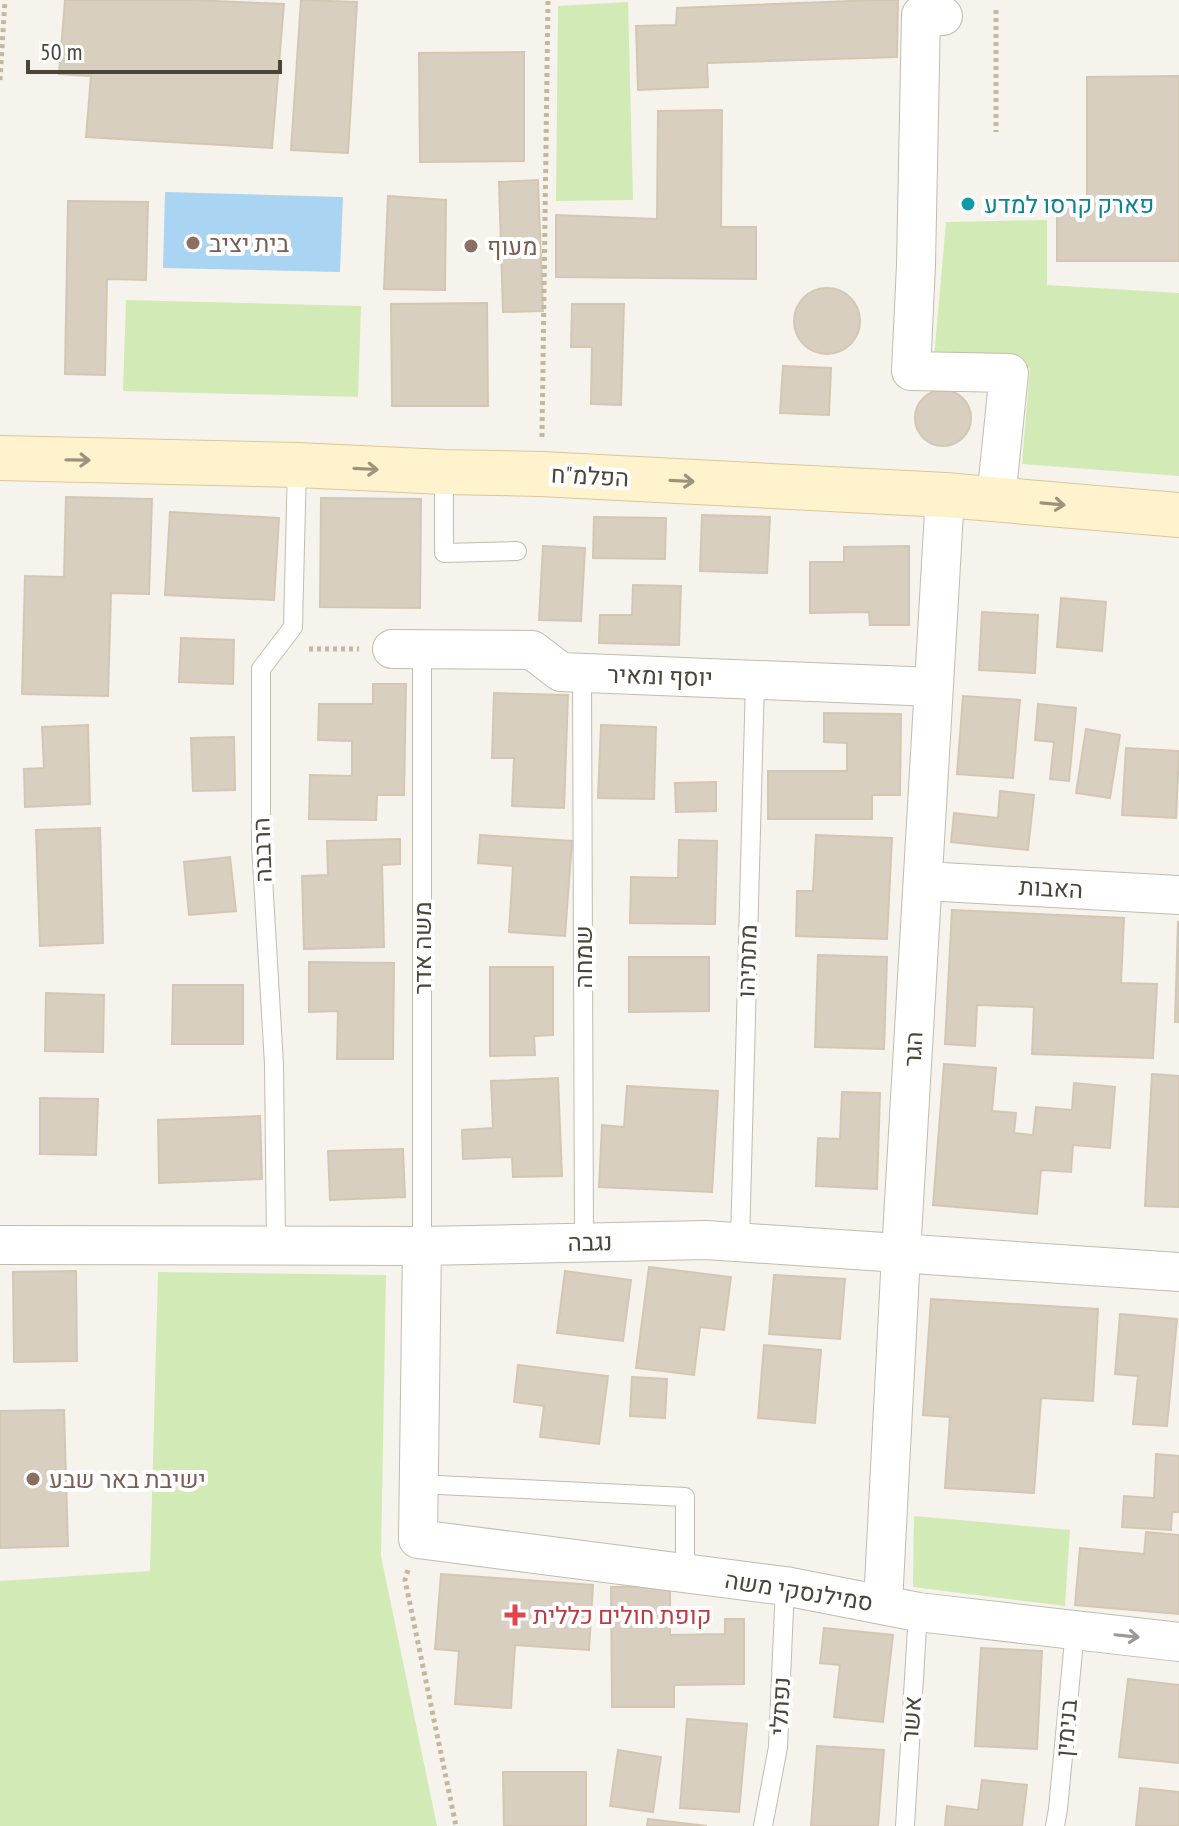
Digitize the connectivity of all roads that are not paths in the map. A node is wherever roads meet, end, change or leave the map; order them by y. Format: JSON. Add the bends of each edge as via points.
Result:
{"nodes":[{"id":1,"x":943,"y":16,"type":"dead end"},
{"id":2,"x":0,"y":458,"type":"edge"},
{"id":3,"x":297,"y":465,"type":"junction"},
{"id":4,"x":444,"y":472,"type":"junction"},
{"id":5,"x":945,"y":495,"type":"junction"},
{"id":6,"x":996,"y":499,"type":"junction"},
{"id":7,"x":1179,"y":515,"type":"edge"},
{"id":8,"x":517,"y":551,"type":"dead end"},
{"id":9,"x":407,"y":650,"type":"joint"},
{"id":10,"x":582,"y":673,"type":"junction"},
{"id":11,"x":755,"y":680,"type":"junction"},
{"id":12,"x":934,"y":687,"type":"junction"},
{"id":13,"x":924,"y":881,"type":"junction"},
{"id":14,"x":1179,"y":895,"type":"edge"},
{"id":15,"x":584,"y":1242,"type":"junction"},
{"id":16,"x":740,"y":1242,"type":"junction"},
{"id":17,"x":0,"y":1245,"type":"edge"},
{"id":18,"x":276,"y":1246,"type":"junction"},
{"id":19,"x":422,"y":1246,"type":"junction"},
{"id":20,"x":901,"y":1254,"type":"junction"},
{"id":21,"x":1179,"y":1272,"type":"edge"},
{"id":22,"x":419,"y":1484,"type":"junction"},
{"id":23,"x":685,"y":1573,"type":"junction"},
{"id":24,"x":785,"y":1586,"type":"junction"},
{"id":25,"x":900,"y":1608,"type":"junction"},
{"id":26,"x":1075,"y":1630,"type":"junction"},
{"id":27,"x":1179,"y":1642,"type":"edge"},
{"id":28,"x":763,"y":1826,"type":"edge"},
{"id":29,"x":905,"y":1826,"type":"edge"},
{"id":30,"x":1055,"y":1826,"type":"edge"}],
"edges":[{"from":1,"to":6,"type":"street","via":[[921,15],[911,371],[1009,373]]},
{"from":2,"to":3,"type":"street","name":"הפלמ\"ח","one_way":true},
{"from":3,"to":4,"type":"street","name":"הפלמ\"ח","one_way":true},
{"from":3,"to":18,"type":"lane","name":"הרבבה","via":[[293,627],[261,669],[261,844],[274,1064]]},
{"from":4,"to":5,"type":"street","name":"הפלמ\"ח","one_way":true},
{"from":4,"to":8,"type":"lane","via":[[444,553]]},
{"from":5,"to":6,"type":"street","name":"הפלמ\"ח"},
{"from":5,"to":12,"type":"street","name":"הגר"},
{"from":6,"to":7,"type":"street","name":"הפלמ\"ח","one_way":true},
{"from":9,"to":10,"type":"street","name":"יוסף ומאיר","via":[[532,650],[561,672]]},
{"from":9,"to":19,"type":"lane","name":"משה אדר"},
{"from":10,"to":11,"type":"street","name":"יוסף ומאיר"},
{"from":10,"to":15,"type":"lane","name":"שמחה"},
{"from":11,"to":12,"type":"street","name":"יוסף ומאיר"},
{"from":11,"to":16,"type":"lane","name":"מתתיהו"},
{"from":12,"to":13,"type":"street","name":"הגר"},
{"from":13,"to":14,"type":"street","name":"האבות"},
{"from":13,"to":20,"type":"street","name":"הגר"},
{"from":15,"to":16,"type":"street","name":"נגבה"},
{"from":15,"to":19,"type":"street","name":"נגבה"},
{"from":16,"to":20,"type":"street","name":"נגבה"},
{"from":17,"to":18,"type":"street","name":"נגבה"},
{"from":18,"to":19,"type":"street","name":"נגבה"},
{"from":19,"to":22,"type":"street"},
{"from":20,"to":21,"type":"street","name":"נגבה"},
{"from":20,"to":25,"type":"street","name":"הגר"},
{"from":22,"to":23,"type":"street","name":"סמילנסקי משה","via":[[418,1539]]},
{"from":22,"to":23,"type":"lane","via":[[685,1497]]},
{"from":23,"to":24,"type":"street","name":"סמילנסקי משה"},
{"from":24,"to":25,"type":"street","name":"סמילנסקי משה"},
{"from":24,"to":28,"type":"lane","name":"נפתלי","via":[[778,1747]]},
{"from":25,"to":26,"type":"street","name":"סמילנסקי משה"},
{"from":25,"to":29,"type":"lane","name":"אשר"},
{"from":26,"to":27,"type":"street","name":"סמילנסקי משה","one_way":true},
{"from":26,"to":30,"type":"lane","name":"בנימין"}]}
